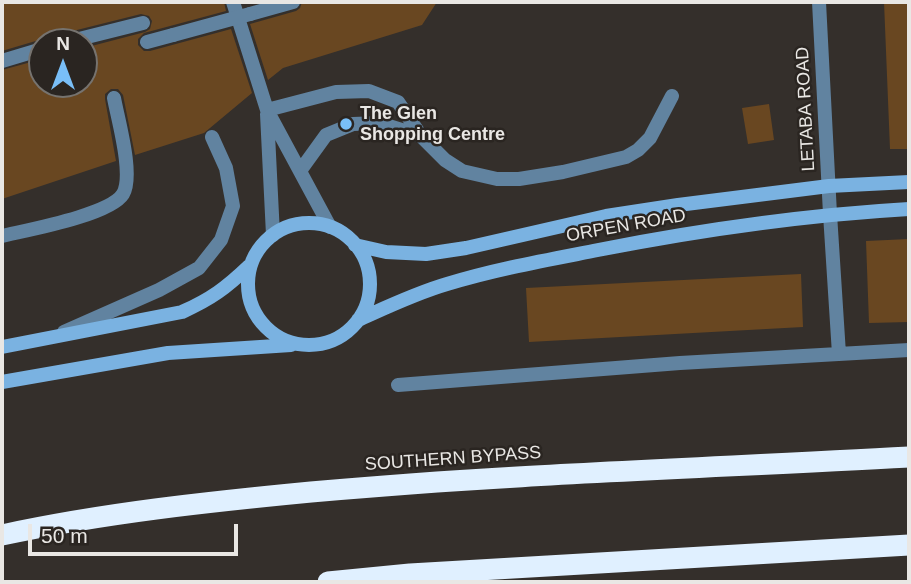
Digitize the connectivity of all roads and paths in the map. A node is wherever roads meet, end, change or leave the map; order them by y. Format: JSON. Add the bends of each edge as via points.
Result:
{"nodes":[{"id":1,"x":233,"y":2,"type":"edge"},
{"id":2,"x":293,"y":2,"type":"edge"},
{"id":3,"x":819,"y":2,"type":"edge"},
{"id":4,"x":143,"y":23,"type":"dead end"},
{"id":5,"x":98,"y":34,"type":"edge"},
{"id":6,"x":147,"y":42,"type":"dead end"},
{"id":7,"x":28,"y":53,"type":"edge"},
{"id":8,"x":2,"y":61,"type":"edge"},
{"id":9,"x":672,"y":96,"type":"dead end"},
{"id":10,"x":114,"y":98,"type":"dead end"},
{"id":11,"x":267,"y":110,"type":"junction"},
{"id":12,"x":421,"y":136,"type":"junction"},
{"id":13,"x":212,"y":137,"type":"dead end"},
{"id":14,"x":300,"y":172,"type":"junction"},
{"id":15,"x":909,"y":181,"type":"edge"},
{"id":16,"x":829,"y":186,"type":"junction"},
{"id":17,"x":909,"y":208,"type":"edge"},
{"id":18,"x":830,"y":214,"type":"junction"},
{"id":19,"x":330,"y":227,"type":"junction"},
{"id":20,"x":272,"y":234,"type":"junction"},
{"id":21,"x":2,"y":236,"type":"edge"},
{"id":22,"x":355,"y":245,"type":"junction"},
{"id":23,"x":249,"y":266,"type":"junction"},
{"id":24,"x":358,"y":320,"type":"junction"},
{"id":25,"x":49,"y":338,"type":"junction"},
{"id":26,"x":296,"y":345,"type":"junction"},
{"id":27,"x":2,"y":347,"type":"edge"},
{"id":28,"x":909,"y":350,"type":"edge"},
{"id":29,"x":839,"y":354,"type":"junction"},
{"id":30,"x":2,"y":382,"type":"edge"},
{"id":31,"x":398,"y":385,"type":"dead end"},
{"id":32,"x":909,"y":457,"type":"edge"},
{"id":33,"x":2,"y":535,"type":"edge"},
{"id":34,"x":909,"y":545,"type":"edge"},
{"id":35,"x":328,"y":582,"type":"edge"}],
"edges":[{"from":1,"to":11,"type":"street"},
{"from":2,"to":6,"type":"street","bridge":true},
{"from":3,"to":16,"type":"street","name":"LETABA ROAD"},
{"from":4,"to":5,"type":"street"},
{"from":7,"to":8,"type":"street"},
{"from":9,"to":12,"type":"street","via":[[650,138],[638,150],[617,160],[563,172],[519,179],[480,176],[445,160]]},
{"from":10,"to":21,"type":"street","via":[[126,155],[123,194],[106,207],[76,218]]},
{"from":11,"to":12,"type":"street","via":[[336,92],[369,91],[398,102]]},
{"from":11,"to":14,"type":"street"},
{"from":11,"to":20,"type":"street"},
{"from":12,"to":14,"type":"street","via":[[379,123],[353,124],[326,135]]},
{"from":13,"to":25,"type":"street","via":[[226,168],[233,206],[221,240],[199,268]]},
{"from":14,"to":19,"type":"street"},
{"from":15,"to":16,"type":"street","name":"ORPEN ROAD"},
{"from":16,"to":18,"type":"street","name":"LETABA ROAD"},
{"from":16,"to":22,"type":"street","name":"ORPEN ROAD","via":[[606,216],[426,254]]},
{"from":17,"to":18,"type":"street","name":"ORPEN ROAD"},
{"from":18,"to":24,"type":"street","name":"ORPEN ROAD","via":[[649,240],[506,268],[407,298]]},
{"from":18,"to":29,"type":"street","name":"LETABA ROAD"},
{"from":19,"to":20,"type":"street","via":[[310,223]]},
{"from":19,"to":22,"type":"street"},
{"from":20,"to":23,"type":"street"},
{"from":22,"to":24,"type":"street","via":[[369,270],[370,290]]},
{"from":23,"to":25,"type":"street","via":[[227,288],[183,312]]},
{"from":23,"to":26,"type":"street","via":[[251,306],[261,324]]},
{"from":24,"to":26,"type":"street","via":[[337,339],[317,346]]},
{"from":25,"to":27,"type":"street"},
{"from":26,"to":30,"type":"street","via":[[168,353]]},
{"from":28,"to":29,"type":"street"},
{"from":29,"to":31,"type":"street"},
{"from":32,"to":33,"type":"highway","name":"SOUTHERN BYPASS","via":[[374,486],[202,502]]},
{"from":34,"to":35,"type":"highway"}]}
